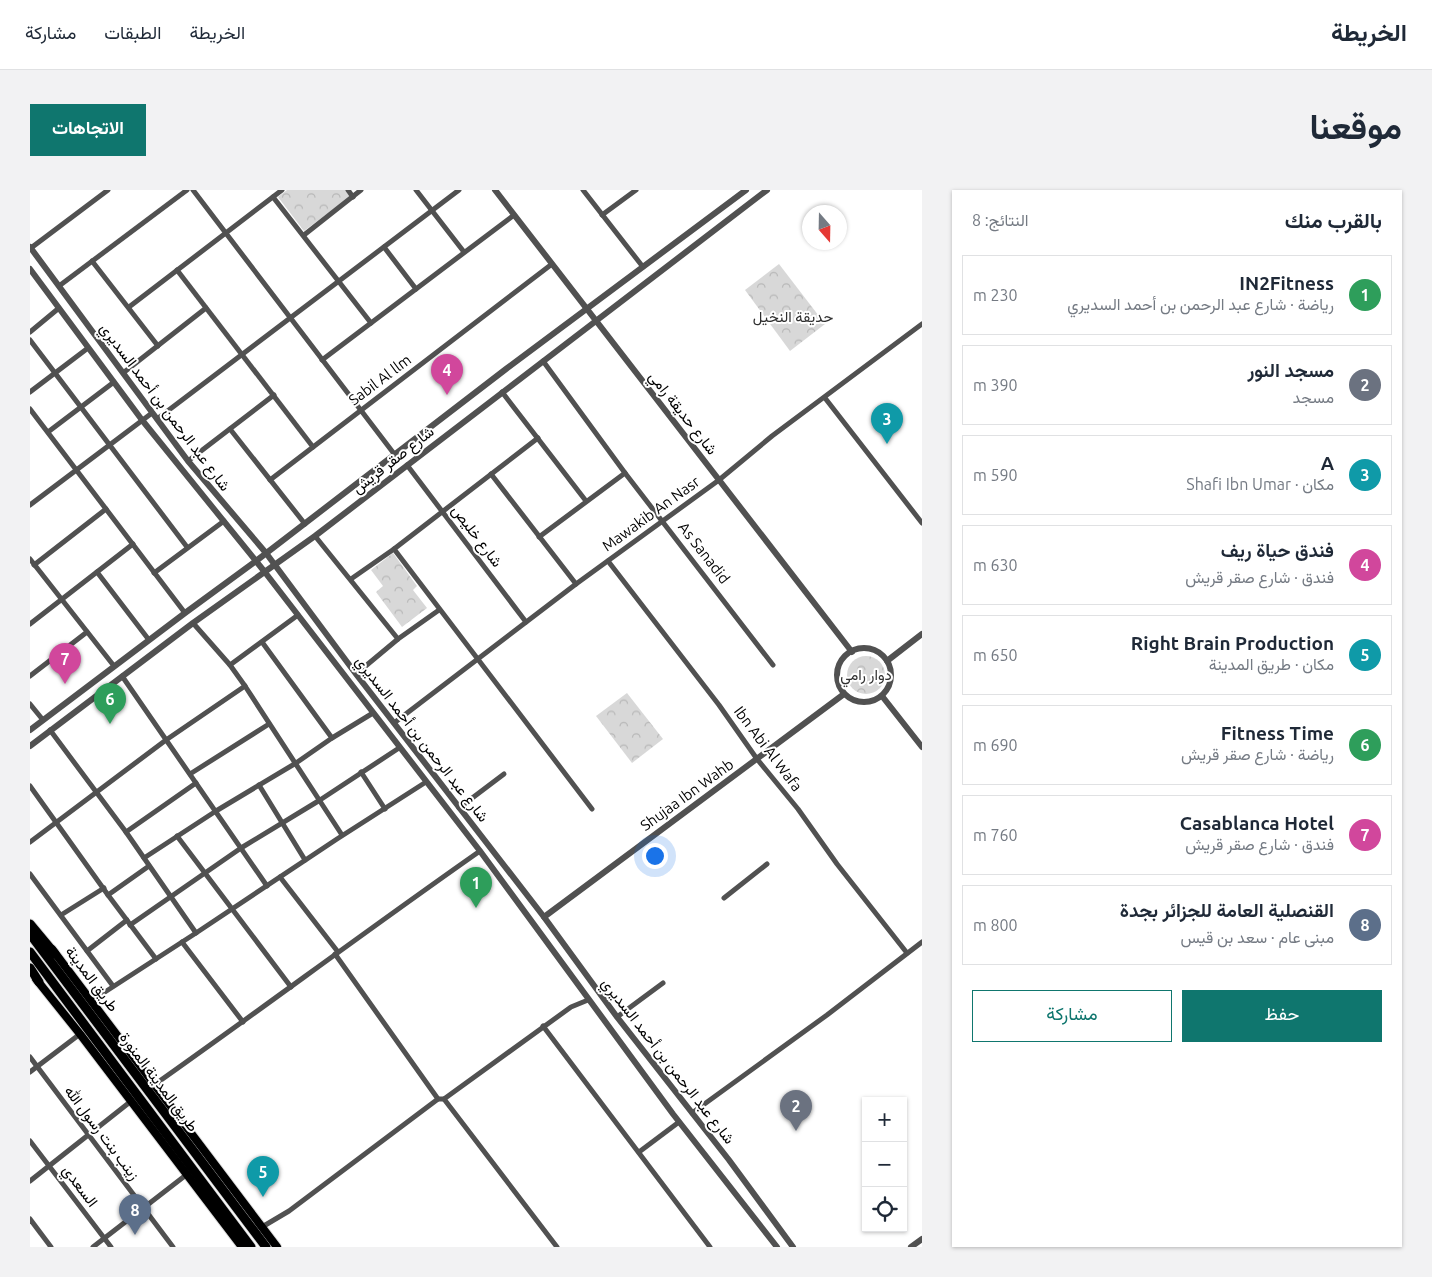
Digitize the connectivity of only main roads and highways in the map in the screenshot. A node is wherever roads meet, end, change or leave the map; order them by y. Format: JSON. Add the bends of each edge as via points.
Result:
{"nodes":[{"id":1,"x":30,"y":920,"type":"edge"},
{"id":2,"x":30,"y":924,"type":"edge"},
{"id":3,"x":30,"y":934,"type":"edge"},
{"id":4,"x":30,"y":952,"type":"edge"},
{"id":5,"x":56,"y":954,"type":"junction"},
{"id":6,"x":30,"y":970,"type":"edge"},
{"id":7,"x":39,"y":982,"type":"joint"},
{"id":8,"x":123,"y":1091,"type":"junction"},
{"id":9,"x":178,"y":1117,"type":"junction"},
{"id":10,"x":178,"y":1150,"type":"junction"},
{"id":11,"x":246,"y":1220,"type":"junction"},
{"id":12,"x":242,"y":1247,"type":"edge"},
{"id":13,"x":251,"y":1247,"type":"edge"},
{"id":14,"x":266,"y":1247,"type":"edge"},
{"id":15,"x":277,"y":1247,"type":"edge"}],
"edges":[{"from":1,"to":5,"type":"main road","name":"طريق المدينة"},
{"from":2,"to":5,"type":"highway"},
{"from":3,"to":11,"type":"highway","name":"طريق المدينة المنورة"},
{"from":4,"to":10,"type":"highway","name":"طريق المدينة المنورة"},
{"from":5,"to":9,"type":"main road","name":"طريق المدينة"},
{"from":6,"to":7,"type":"highway"},
{"from":7,"to":8,"type":"main road"},
{"from":8,"to":10,"type":"main road"},
{"from":8,"to":12,"type":"main road"},
{"from":9,"to":11,"type":"main road"},
{"from":9,"to":15,"type":"main road","name":"طريق المدينة"},
{"from":10,"to":13,"type":"highway","name":"طريق المدينة المنورة"},
{"from":11,"to":14,"type":"highway","name":"طريق المدينة المنورة"}]}
